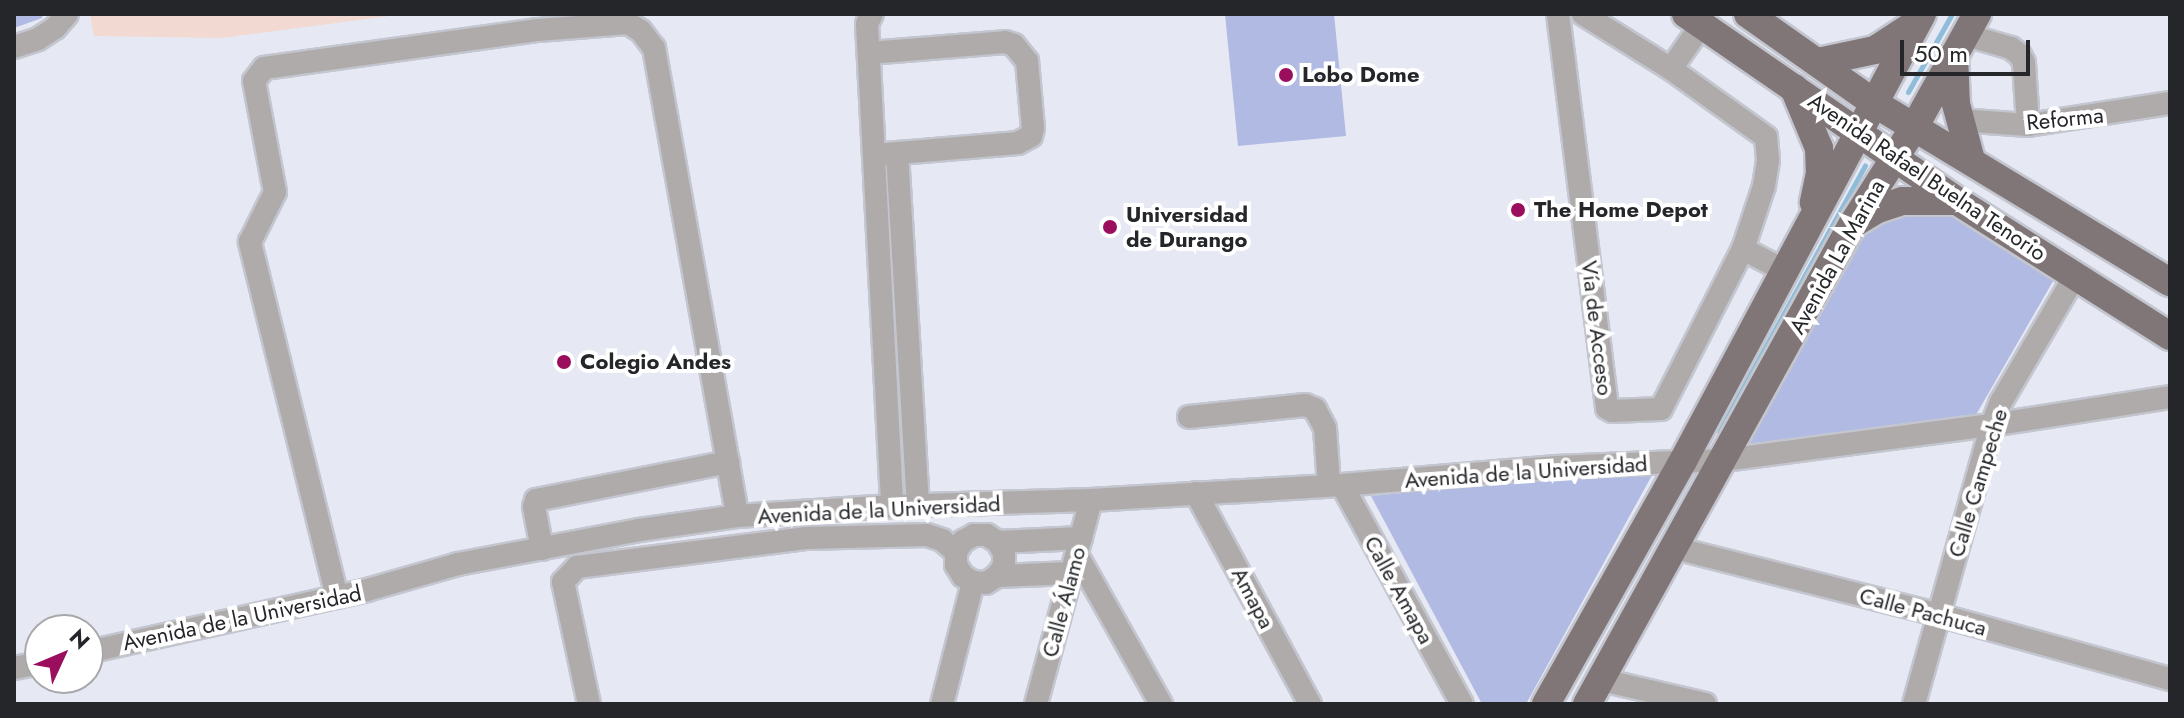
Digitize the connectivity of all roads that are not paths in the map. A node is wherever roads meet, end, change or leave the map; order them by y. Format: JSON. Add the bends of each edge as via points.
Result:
{"nodes":[{"id":1,"x":66,"y":14,"type":"edge"},
{"id":2,"x":872,"y":14,"type":"edge"},
{"id":3,"x":1558,"y":14,"type":"edge"},
{"id":4,"x":1583,"y":14,"type":"edge"},
{"id":5,"x":1748,"y":14,"type":"edge"},
{"id":6,"x":1920,"y":17,"type":"edge"},
{"id":7,"x":1694,"y":19,"type":"edge"},
{"id":8,"x":1966,"y":34,"type":"edge"},
{"id":9,"x":14,"y":47,"type":"edge"},
{"id":10,"x":869,"y":53,"type":"junction"},
{"id":11,"x":1818,"y":62,"type":"junction"},
{"id":12,"x":1671,"y":69,"type":"junction"},
{"id":13,"x":1794,"y":88,"type":"junction"},
{"id":14,"x":1874,"y":103,"type":"junction"},
{"id":15,"x":2170,"y":103,"type":"edge"},
{"id":16,"x":1959,"y":120,"type":"junction"},
{"id":17,"x":2028,"y":125,"type":"junction"},
{"id":18,"x":1915,"y":126,"type":"junction"},
{"id":19,"x":1858,"y":133,"type":"junction"},
{"id":20,"x":897,"y":153,"type":"junction"},
{"id":21,"x":874,"y":155,"type":"junction"},
{"id":22,"x":1894,"y":158,"type":"junction"},
{"id":23,"x":1971,"y":160,"type":"junction"},
{"id":24,"x":1957,"y":201,"type":"junction"},
{"id":25,"x":1810,"y":223,"type":"junction"},
{"id":26,"x":1852,"y":225,"type":"junction"},
{"id":27,"x":1743,"y":249,"type":"junction"},
{"id":28,"x":1785,"y":271,"type":"junction"},
{"id":29,"x":2075,"y":276,"type":"junction"},
{"id":30,"x":2170,"y":282,"type":"edge"},
{"id":31,"x":2170,"y":336,"type":"edge"},
{"id":32,"x":2170,"y":397,"type":"edge"},
{"id":33,"x":1189,"y":417,"type":"dead end"},
{"id":34,"x":1992,"y":425,"type":"junction"},
{"id":35,"x":1725,"y":460,"type":"junction"},
{"id":36,"x":1683,"y":461,"type":"junction"},
{"id":37,"x":728,"y":462,"type":"junction"},
{"id":38,"x":1336,"y":485,"type":"junction"},
{"id":39,"x":1196,"y":493,"type":"junction"},
{"id":40,"x":1091,"y":500,"type":"junction"},
{"id":41,"x":918,"y":505,"type":"junction"},
{"id":42,"x":892,"y":506,"type":"junction"},
{"id":43,"x":737,"y":516,"type":"junction"},
{"id":44,"x":998,"y":542,"type":"junction"},
{"id":45,"x":1675,"y":548,"type":"junction"},
{"id":46,"x":542,"y":549,"type":"junction"},
{"id":47,"x":956,"y":552,"type":"junction"},
{"id":48,"x":1077,"y":555,"type":"junction"},
{"id":49,"x":997,"y":576,"type":"junction"},
{"id":50,"x":973,"y":582,"type":"junction"},
{"id":51,"x":337,"y":597,"type":"junction"},
{"id":52,"x":1939,"y":615,"type":"junction"},
{"id":53,"x":104,"y":648,"type":"edge"},
{"id":54,"x":2170,"y":679,"type":"edge"},
{"id":55,"x":1602,"y":680,"type":"junction"},
{"id":56,"x":1452,"y":701,"type":"edge"},
{"id":57,"x":589,"y":704,"type":"edge"},
{"id":58,"x":942,"y":704,"type":"edge"},
{"id":59,"x":1036,"y":704,"type":"edge"},
{"id":60,"x":1161,"y":704,"type":"edge"},
{"id":61,"x":1310,"y":704,"type":"edge"},
{"id":62,"x":1546,"y":704,"type":"edge"},
{"id":63,"x":1587,"y":704,"type":"edge"},
{"id":64,"x":1705,"y":704,"type":"edge"},
{"id":65,"x":1914,"y":704,"type":"edge"}],
"edges":[{"from":1,"to":9,"type":"street","via":[[38,39]]},
{"from":2,"to":10,"type":"street","via":[[867,24]]},
{"from":3,"to":27,"type":"street","name":"Vía de Acceso","via":[[1609,410],[1666,405]]},
{"from":4,"to":12,"type":"street","name":"Vía de Acceso"},
{"from":5,"to":11,"type":"main road","name":"Avenida Rafael Buelna Tenorio"},
{"from":6,"to":11,"type":"main road","via":[[1875,50]]},
{"from":6,"to":14,"type":"main road","name":"Avenida La Marina"},
{"from":7,"to":12,"type":"street"},
{"from":7,"to":13,"type":"main road","name":"Avenida Rafael Buelna Tenorio"},
{"from":8,"to":16,"type":"main road"},
{"from":8,"to":17,"type":"street","via":[[2020,55]]},
{"from":8,"to":18,"type":"main road","name":"Avenida La Marina"},
{"from":10,"to":20,"type":"street","via":[[1005,42],[1027,61],[1033,128],[1025,142]]},
{"from":10,"to":21,"type":"street"},
{"from":11,"to":14,"type":"main road","name":"Avenida Rafael Buelna Tenorio"},
{"from":12,"to":27,"type":"street","name":"Vía de Acceso","via":[[1766,137],[1764,186]]},
{"from":13,"to":19,"type":"main road","name":"Avenida Rafael Buelna Tenorio"},
{"from":13,"to":25,"type":"main road","via":[[1819,148]]},
{"from":14,"to":18,"type":"main road","name":"Avenida Rafael Buelna Tenorio"},
{"from":14,"to":19,"type":"main road","name":"Avenida La Marina"},
{"from":15,"to":17,"type":"street","name":"Reforma"},
{"from":16,"to":17,"type":"street","name":"Reforma"},
{"from":16,"to":23,"type":"main road"},
{"from":18,"to":22,"type":"main road","name":"Avenida La Marina"},
{"from":18,"to":23,"type":"main road","name":"Avenida Rafael Buelna Tenorio"},
{"from":19,"to":22,"type":"main road","name":"Avenida Rafael Buelna Tenorio"},
{"from":19,"to":25,"type":"main road","name":"Avenida La Marina"},
{"from":20,"to":21,"type":"street"},
{"from":20,"to":41,"type":"street"},
{"from":21,"to":42,"type":"street"},
{"from":22,"to":24,"type":"main road","name":"Avenida Rafael Buelna Tenorio"},
{"from":22,"to":26,"type":"main road","name":"Avenida La Marina"},
{"from":23,"to":30,"type":"main road","name":"Avenida Rafael Buelna Tenorio"},
{"from":24,"to":26,"type":"main road","via":[[1891,203]]},
{"from":24,"to":29,"type":"main road","name":"Avenida Rafael Buelna Tenorio"},
{"from":25,"to":28,"type":"main road","name":"Avenida La Marina"},
{"from":26,"to":35,"type":"main road","name":"Avenida La Marina"},
{"from":27,"to":28,"type":"street"},
{"from":28,"to":36,"type":"main road","name":"Avenida La Marina"},
{"from":29,"to":31,"type":"main road","name":"Avenida Rafael Buelna Tenorio"},
{"from":29,"to":34,"type":"street","name":"Calle Campeche"},
{"from":32,"to":34,"type":"street"},
{"from":33,"to":38,"type":"street","via":[[1305,405],[1315,409],[1325,428]]},
{"from":34,"to":35,"type":"street"},
{"from":34,"to":52,"type":"street","name":"Calle Campeche"},
{"from":35,"to":36,"type":"street"},
{"from":35,"to":45,"type":"main road","name":"Avenida La Marina"},
{"from":36,"to":38,"type":"street","name":"Avenida de la Universidad"},
{"from":36,"to":62,"type":"main road","name":"Avenida La Marina"},
{"from":37,"to":43,"type":"street"},
{"from":37,"to":46,"type":"street","via":[[536,500]]},
{"from":37,"to":51,"type":"street","via":[[654,48],[641,31],[628,23],[538,30],[264,68],[254,81],[275,192],[250,242]]},
{"from":38,"to":39,"type":"street","name":"Avenida de la Universidad"},
{"from":38,"to":56,"type":"street","name":"Calle Amapa"},
{"from":39,"to":40,"type":"street","name":"Avenida de la Universidad"},
{"from":39,"to":61,"type":"street","name":"Amapa"},
{"from":40,"to":41,"type":"street","name":"Avenida de la Universidad"},
{"from":40,"to":48,"type":"street","name":"Calle Álamo"},
{"from":41,"to":42,"type":"street","name":"Avenida de la Universidad"},
{"from":42,"to":43,"type":"street","name":"Avenida de la Universidad"},
{"from":43,"to":46,"type":"street","name":"Avenida de la Universidad"},
{"from":44,"to":47,"type":"street","via":[[974,535]]},
{"from":44,"to":48,"type":"street"},
{"from":44,"to":49,"type":"street","via":[[1004,566]]},
{"from":45,"to":52,"type":"street","name":"Calle Pachuca"},
{"from":45,"to":55,"type":"main road","name":"Avenida La Marina"},
{"from":46,"to":51,"type":"street","name":"Avenida de la Universidad","via":[[458,564]]},
{"from":47,"to":50,"type":"street","via":[[956,565]]},
{"from":47,"to":57,"type":"street","via":[[927,535],[834,537],[717,546],[577,567],[563,582]]},
{"from":48,"to":49,"type":"street"},
{"from":48,"to":59,"type":"street","name":"Calle Álamo"},
{"from":48,"to":60,"type":"street"},
{"from":49,"to":50,"type":"street","via":[[986,583]]},
{"from":50,"to":58,"type":"street"},
{"from":51,"to":53,"type":"street","name":"Avenida de la Universidad"},
{"from":52,"to":54,"type":"street","name":"Calle Pachuca"},
{"from":52,"to":65,"type":"street","name":"Calle Campeche"},
{"from":55,"to":63,"type":"main road","name":"Avenida La Marina"},
{"from":55,"to":64,"type":"street"}]}
